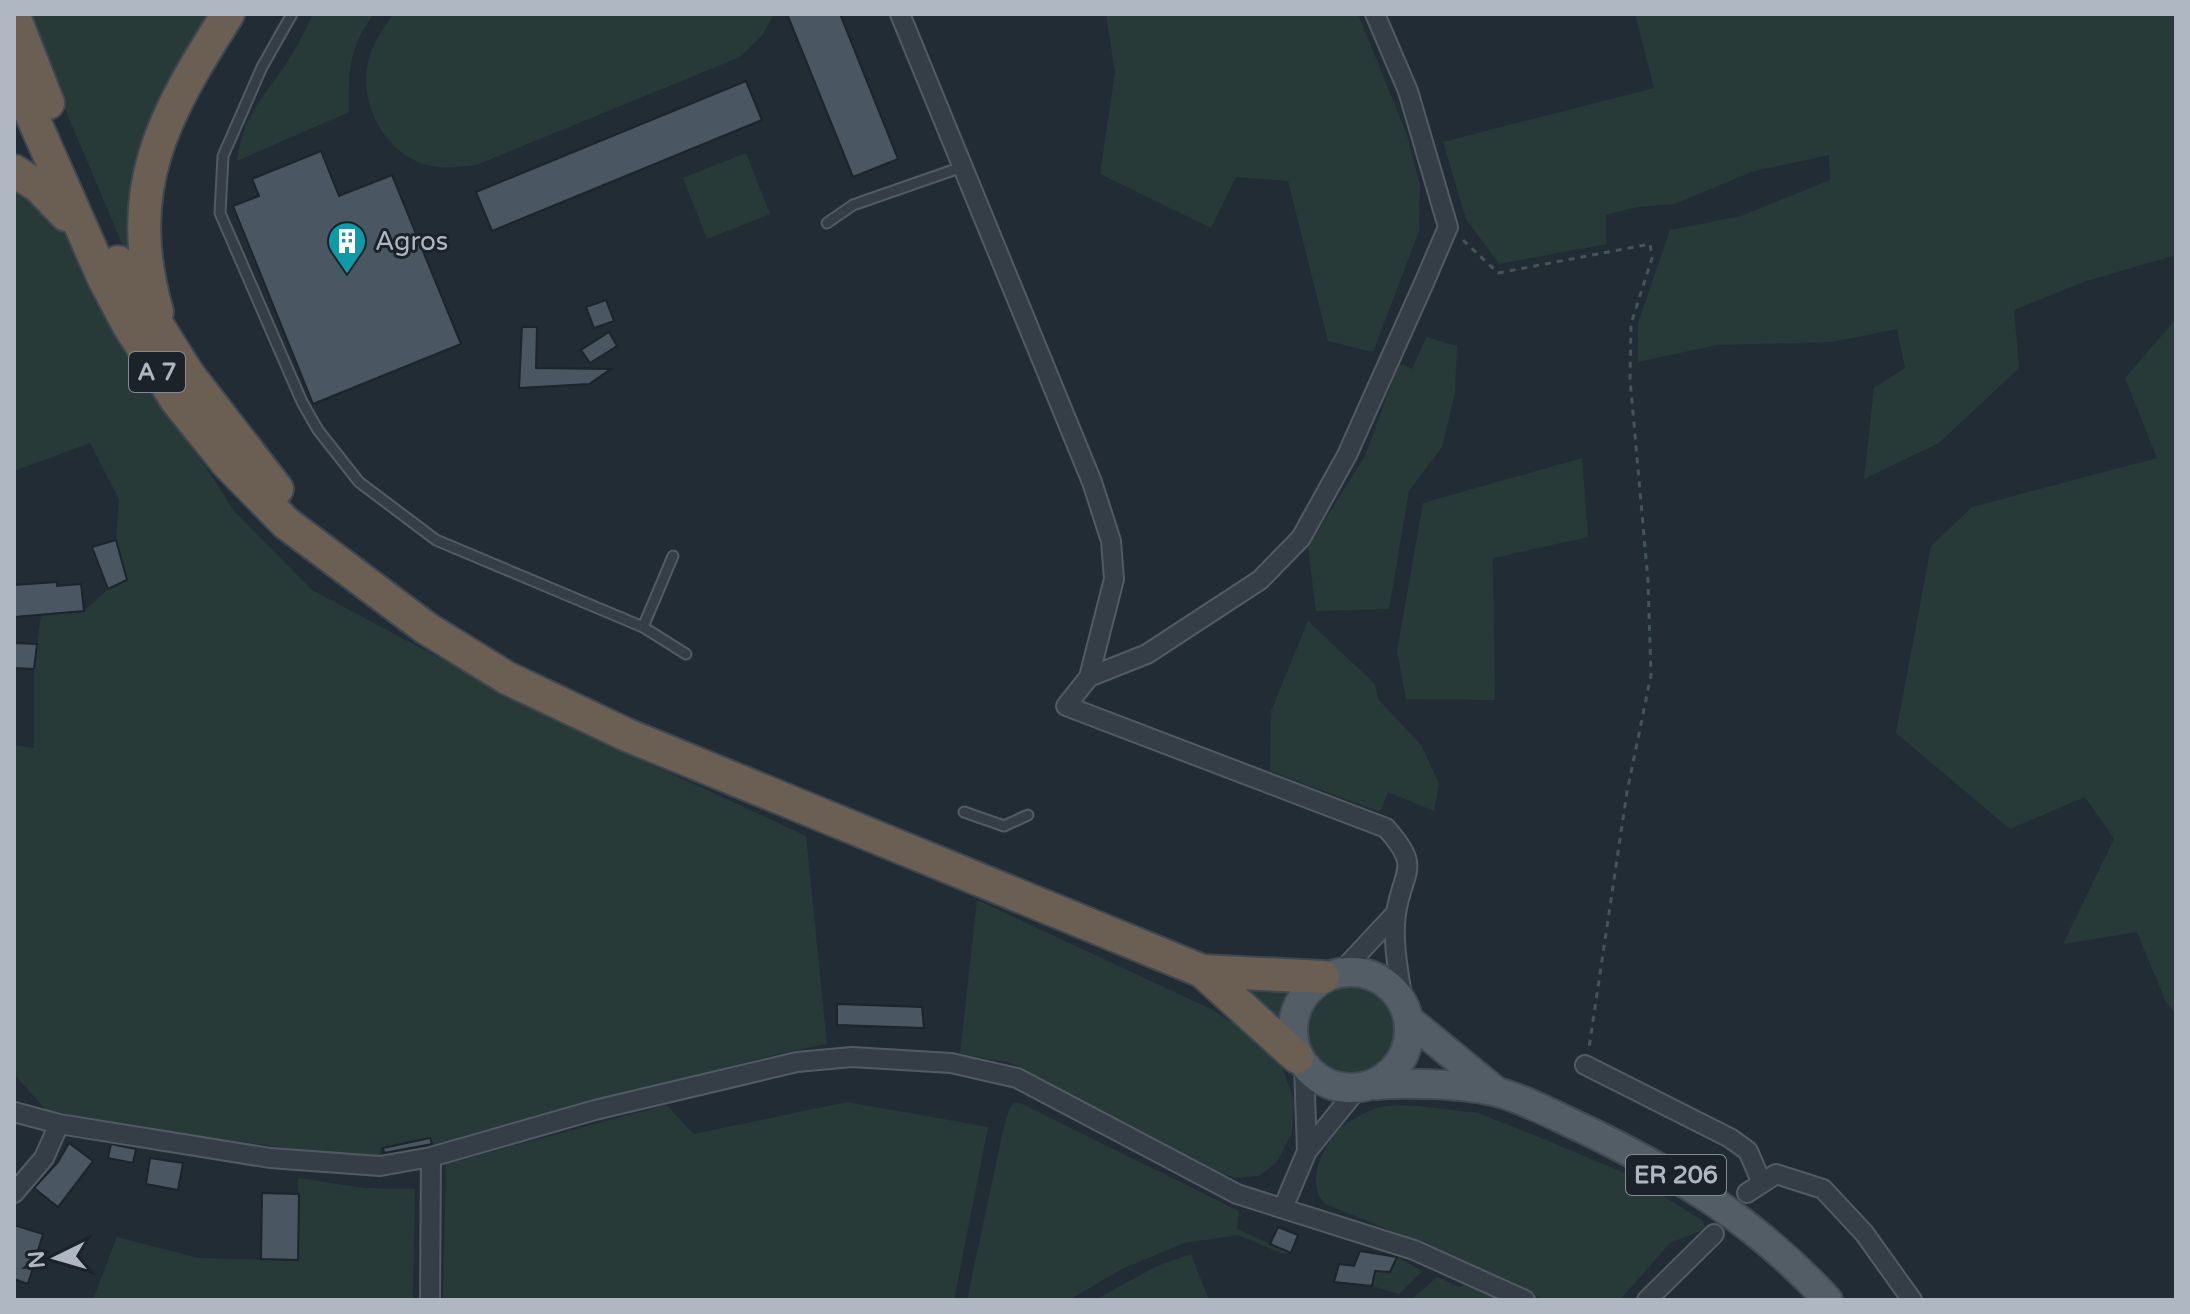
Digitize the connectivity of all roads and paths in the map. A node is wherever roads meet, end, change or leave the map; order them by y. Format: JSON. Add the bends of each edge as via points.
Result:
{"nodes":[{"id":1,"x":228,"y":14,"type":"edge"},
{"id":2,"x":292,"y":14,"type":"edge"},
{"id":3,"x":900,"y":14,"type":"edge"},
{"id":4,"x":1375,"y":14,"type":"edge"},
{"id":5,"x":14,"y":16,"type":"edge"},
{"id":6,"x":14,"y":75,"type":"edge"},
{"id":7,"x":962,"y":167,"type":"junction"},
{"id":8,"x":14,"y":171,"type":"edge"},
{"id":9,"x":827,"y":223,"type":"dead end"},
{"id":10,"x":1448,"y":227,"type":"junction"},
{"id":11,"x":84,"y":238,"type":"junction"},
{"id":12,"x":167,"y":342,"type":"junction"},
{"id":13,"x":673,"y":556,"type":"dead end"},
{"id":14,"x":364,"y":582,"type":"junction"},
{"id":15,"x":643,"y":627,"type":"junction"},
{"id":16,"x":686,"y":654,"type":"dead end"},
{"id":17,"x":1089,"y":677,"type":"junction"},
{"id":18,"x":964,"y":812,"type":"dead end"},
{"id":19,"x":1028,"y":815,"type":"dead end"},
{"id":20,"x":1396,"y":913,"type":"junction"},
{"id":21,"x":1202,"y":971,"type":"junction"},
{"id":22,"x":1333,"y":974,"type":"junction"},
{"id":23,"x":1406,"y":1011,"type":"junction"},
{"id":24,"x":1301,"y":1062,"type":"junction"},
{"id":25,"x":1585,"y":1065,"type":"joint"},
{"id":26,"x":1367,"y":1086,"type":"junction"},
{"id":27,"x":1497,"y":1092,"type":"junction"},
{"id":28,"x":14,"y":1112,"type":"edge"},
{"id":29,"x":59,"y":1124,"type":"junction"},
{"id":30,"x":1307,"y":1151,"type":"junction"},
{"id":31,"x":431,"y":1157,"type":"junction"},
{"id":32,"x":14,"y":1193,"type":"edge"},
{"id":33,"x":1283,"y":1208,"type":"junction"},
{"id":34,"x":1714,"y":1234,"type":"dead end"},
{"id":35,"x":430,"y":1300,"type":"edge"},
{"id":36,"x":1525,"y":1300,"type":"edge"},
{"id":37,"x":1647,"y":1300,"type":"edge"},
{"id":38,"x":1828,"y":1300,"type":"edge"},
{"id":39,"x":1912,"y":1300,"type":"edge"}],
"edges":[{"from":1,"to":12,"type":"highway","via":[[165,123],[147,180],[145,247]]},
{"from":2,"to":15,"type":"lane","via":[[223,156],[220,213],[318,430],[359,482],[436,540]]},
{"from":3,"to":7,"type":"street"},
{"from":4,"to":10,"type":"street","via":[[1408,91]]},
{"from":5,"to":12,"type":"highway","number":"A 7","via":[[97,218]]},
{"from":6,"to":11,"type":"highway","number":"A 7"},
{"from":7,"to":9,"type":"lane","via":[[853,205]]},
{"from":7,"to":17,"type":"street","via":[[1092,482],[1111,541],[1114,579]]},
{"from":8,"to":11,"type":"highway","via":[[54,200]]},
{"from":10,"to":17,"type":"street","via":[[1347,455],[1301,538],[1260,580],[1147,654]]},
{"from":10,"to":25,"type":"path","via":[[1498,273],[1650,244],[1652,258],[1631,324],[1630,379],[1651,675],[1627,792]]},
{"from":11,"to":14,"type":"highway","number":"A 7","via":[[129,326],[199,430],[271,509]]},
{"from":12,"to":14,"type":"highway","number":"A 7","via":[[269,480]]},
{"from":13,"to":15,"type":"lane"},
{"from":14,"to":21,"type":"highway","via":[[467,654],[572,710]]},
{"from":15,"to":16,"type":"lane"},
{"from":17,"to":20,"type":"street","via":[[1066,706],[1386,828],[1403,847],[1409,873]]},
{"from":18,"to":19,"type":"lane","via":[[1004,826]]},
{"from":20,"to":22,"type":"street"},
{"from":20,"to":23,"type":"street"},
{"from":21,"to":22,"type":"highway"},
{"from":21,"to":24,"type":"highway"},
{"from":22,"to":23,"type":"main road","via":[[1360,972],[1377,978],[1392,989]]},
{"from":22,"to":24,"type":"main road","via":[[1309,988],[1298,1004],[1291,1034]]},
{"from":23,"to":26,"type":"main road","via":[[1409,1040],[1404,1056],[1386,1078]]},
{"from":23,"to":27,"type":"main road"},
{"from":24,"to":26,"type":"main road","via":[[1326,1083]]},
{"from":24,"to":30,"type":"street"},
{"from":25,"to":39,"type":"street","via":[[1730,1138],[1748,1151],[1754,1187],[1776,1174],[1823,1189],[1864,1233]]},
{"from":26,"to":27,"type":"main road","via":[[1401,1083]]},
{"from":26,"to":30,"type":"street"},
{"from":27,"to":38,"type":"main road","number":"ER 206","via":[[1681,1178],[1752,1227]]},
{"from":28,"to":29,"type":"street"},
{"from":29,"to":31,"type":"street","via":[[270,1158],[380,1166]]},
{"from":29,"to":32,"type":"street","via":[[44,1158]]},
{"from":30,"to":33,"type":"street"},
{"from":31,"to":33,"type":"street","via":[[595,1110],[797,1062],[852,1057],[951,1063],[1017,1078],[1237,1194]]},
{"from":31,"to":35,"type":"street"},
{"from":33,"to":36,"type":"street","via":[[1414,1250]]},
{"from":34,"to":37,"type":"street"}]}
